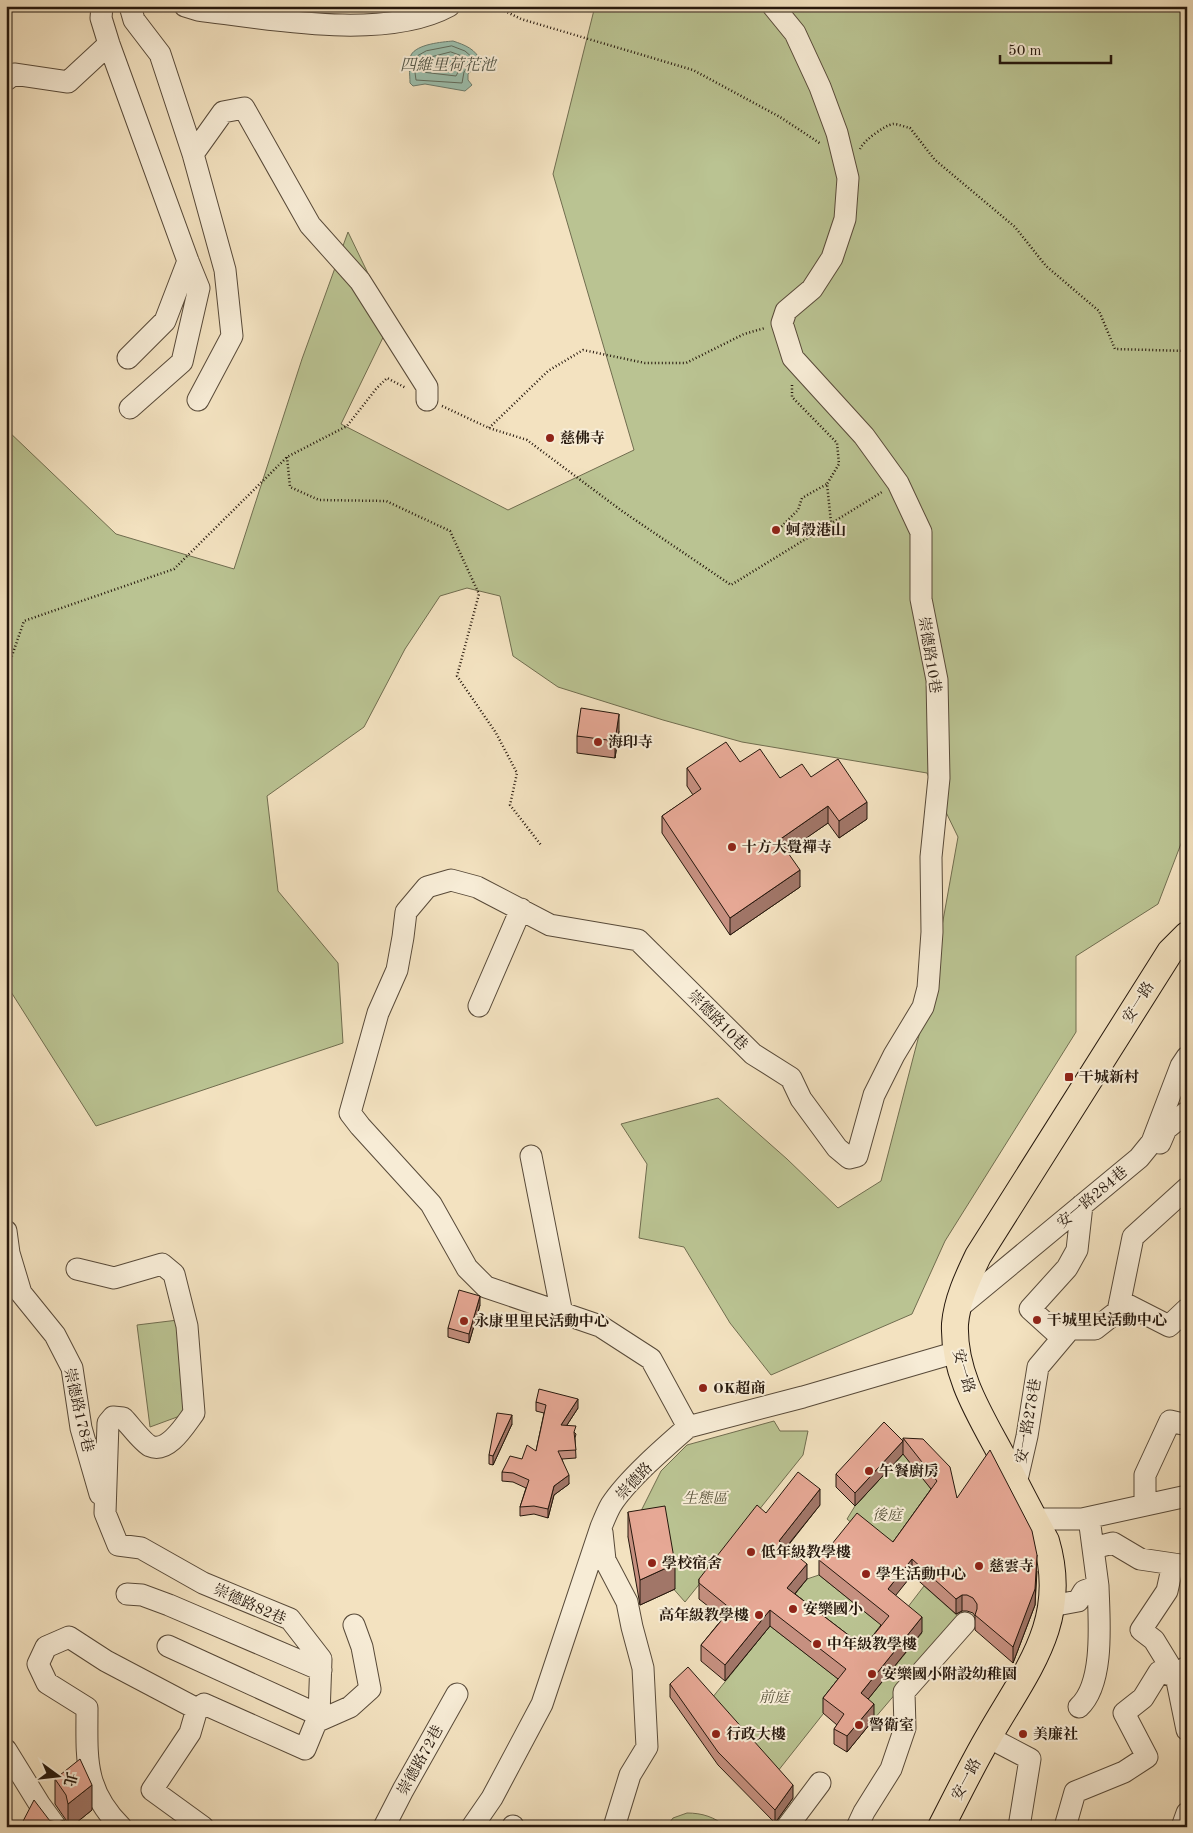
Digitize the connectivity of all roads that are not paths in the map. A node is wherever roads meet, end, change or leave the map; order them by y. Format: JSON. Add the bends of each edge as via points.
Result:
{"nodes":[{"id":1,"x":102,"y":6,"type":"edge"},
{"id":2,"x":130,"y":6,"type":"edge"},
{"id":3,"x":185,"y":6,"type":"edge"},
{"id":4,"x":449,"y":6,"type":"edge"},
{"id":5,"x":772,"y":6,"type":"edge"},
{"id":6,"x":109,"y":44,"type":"junction"},
{"id":7,"x":6,"y":80,"type":"edge"},
{"id":8,"x":193,"y":154,"type":"junction"},
{"id":9,"x":188,"y":261,"type":"junction"},
{"id":10,"x":128,"y":358,"type":"dead end"},
{"id":11,"x":198,"y":400,"type":"dead end"},
{"id":12,"x":427,"y":400,"type":"road end"},
{"id":13,"x":130,"y":408,"type":"dead end"},
{"id":14,"x":521,"y":909,"type":"junction"},
{"id":15,"x":1187,"y":935,"type":"edge"},
{"id":16,"x":479,"y":1006,"type":"dead end"},
{"id":17,"x":1187,"y":1057,"type":"edge"},
{"id":18,"x":1187,"y":1112,"type":"edge"},
{"id":19,"x":531,"y":1156,"type":"dead end"},
{"id":20,"x":1139,"y":1158,"type":"junction"},
{"id":21,"x":1187,"y":1188,"type":"edge"},
{"id":22,"x":1082,"y":1205,"type":"junction"},
{"id":23,"x":6,"y":1231,"type":"edge"},
{"id":24,"x":77,"y":1269,"type":"dead end"},
{"id":25,"x":1120,"y":1301,"type":"junction"},
{"id":26,"x":958,"y":1308,"type":"junction"},
{"id":27,"x":1187,"y":1309,"type":"edge"},
{"id":28,"x":562,"y":1314,"type":"junction"},
{"id":29,"x":1062,"y":1338,"type":"junction"},
{"id":30,"x":957,"y":1352,"type":"junction"},
{"id":31,"x":1187,"y":1425,"type":"edge"},
{"id":32,"x":688,"y":1427,"type":"junction"},
{"id":33,"x":1016,"y":1484,"type":"junction"},
{"id":34,"x":1187,"y":1496,"type":"edge"},
{"id":35,"x":1145,"y":1505,"type":"junction"},
{"id":36,"x":105,"y":1513,"type":"junction"},
{"id":37,"x":1089,"y":1518,"type":"junction"},
{"id":38,"x":1034,"y":1519,"type":"junction"},
{"id":39,"x":601,"y":1527,"type":"junction"},
{"id":40,"x":1093,"y":1548,"type":"junction"},
{"id":41,"x":1180,"y":1565,"type":"edge"},
{"id":42,"x":1098,"y":1586,"type":"junction"},
{"id":43,"x":127,"y":1594,"type":"dead end"},
{"id":44,"x":1051,"y":1606,"type":"junction"},
{"id":45,"x":966,"y":1622,"type":"dead end"},
{"id":46,"x":354,"y":1625,"type":"dead end"},
{"id":47,"x":168,"y":1646,"type":"dead end"},
{"id":48,"x":321,"y":1670,"type":"junction"},
{"id":49,"x":1181,"y":1671,"type":"edge"},
{"id":50,"x":458,"y":1694,"type":"dead end"},
{"id":51,"x":1079,"y":1708,"type":"dead end"},
{"id":52,"x":197,"y":1709,"type":"junction"},
{"id":53,"x":318,"y":1719,"type":"junction"},
{"id":54,"x":1187,"y":1730,"type":"edge"},
{"id":55,"x":988,"y":1738,"type":"junction"},
{"id":56,"x":6,"y":1750,"type":"edge"},
{"id":57,"x":820,"y":1783,"type":"dead end"},
{"id":58,"x":1187,"y":1813,"type":"edge"},
{"id":59,"x":56,"y":1827,"type":"edge"},
{"id":60,"x":121,"y":1827,"type":"edge"},
{"id":61,"x":203,"y":1827,"type":"edge"},
{"id":62,"x":384,"y":1827,"type":"edge"},
{"id":63,"x":472,"y":1827,"type":"edge"},
{"id":64,"x":614,"y":1827,"type":"edge"},
{"id":65,"x":787,"y":1827,"type":"edge"},
{"id":66,"x":857,"y":1827,"type":"edge"},
{"id":67,"x":940,"y":1827,"type":"edge"},
{"id":68,"x":1019,"y":1827,"type":"edge"},
{"id":69,"x":1065,"y":1827,"type":"edge"},
{"id":70,"x":1182,"y":1827,"type":"edge"}],
"edges":[{"from":1,"to":6,"type":"street","via":[[101,18]]},
{"from":2,"to":8,"type":"street","via":[[134,20],[160,54]]},
{"from":3,"to":4,"type":"street","via":[[314,24],[379,25],[435,14]]},
{"from":5,"to":14,"type":"street","name":"崇德路10巷","via":[[795,33],[820,87],[837,133],[845,168],[845,219],[832,258],[812,289],[786,311],[782,323],[793,358],[864,436],[898,483],[921,532],[921,599],[937,680],[939,778],[931,858],[929,978],[923,1007],[874,1095],[857,1156],[849,1158],[837,1148],[801,1099],[790,1078],[753,1054],[638,940],[550,925]]},
{"from":6,"to":7,"type":"street","via":[[68,82],[14,74]]},
{"from":6,"to":9,"type":"street"},
{"from":8,"to":11,"type":"street","via":[[225,270],[232,336]]},
{"from":8,"to":12,"type":"street","via":[[223,112],[244,108],[310,226],[360,281],[428,387]]},
{"from":9,"to":10,"type":"street","via":[[165,321]]},
{"from":9,"to":13,"type":"street","via":[[200,288],[182,362]]},
{"from":14,"to":16,"type":"street"},
{"from":14,"to":28,"type":"street","name":"崇德路10巷","via":[[476,887],[451,880],[427,887],[411,906],[406,912],[397,970],[378,1013],[350,1113],[432,1204],[467,1268],[486,1287]]},
{"from":15,"to":26,"type":"main road","name":"安一路","via":[[1170,952],[978,1256]]},
{"from":17,"to":20,"type":"street","name":"安一路284巷","via":[[1152,1142]]},
{"from":18,"to":20,"type":"street","via":[[1166,1128],[1155,1157]]},
{"from":19,"to":28,"type":"street"},
{"from":20,"to":22,"type":"street","name":"安一路284巷"},
{"from":21,"to":25,"type":"street","via":[[1133,1237]]},
{"from":22,"to":26,"type":"street","name":"安一路284巷"},
{"from":22,"to":29,"type":"street","via":[[1076,1250],[1067,1268],[1030,1309]]},
{"from":23,"to":36,"type":"street","name":"崇德路178巷","via":[[21,1293],[55,1335],[72,1368],[81,1428]]},
{"from":24,"to":36,"type":"street","name":"崇德路82巷","via":[[114,1278],[162,1264],[174,1274],[187,1326],[194,1414],[169,1444],[156,1447],[149,1446],[123,1418],[113,1416],[108,1423]]},
{"from":25,"to":27,"type":"street","via":[[1169,1326]]},
{"from":25,"to":29,"type":"street","via":[[1118,1311],[1095,1330],[1070,1329]]},
{"from":26,"to":30,"type":"main road","name":"安一路","via":[[955,1323]]},
{"from":28,"to":32,"type":"street","name":"崇德路10巷","via":[[600,1326],[651,1359]]},
{"from":29,"to":33,"type":"street","name":"安一路278巷","via":[[1038,1367]]},
{"from":30,"to":32,"type":"street","name":"崇德路"},
{"from":30,"to":33,"type":"main road","name":"安一路","via":[[964,1382]]},
{"from":31,"to":35,"type":"street","via":[[1170,1421],[1144,1475]]},
{"from":32,"to":39,"type":"street","name":"崇德路","via":[[622,1490]]},
{"from":33,"to":38,"type":"main road","name":"安一路"},
{"from":34,"to":35,"type":"street"},
{"from":35,"to":37,"type":"street"},
{"from":36,"to":48,"type":"street","name":"崇德路82巷","via":[[118,1545],[141,1548],[203,1583],[290,1619],[321,1659]]},
{"from":37,"to":38,"type":"street"},
{"from":37,"to":40,"type":"street"},
{"from":38,"to":44,"type":"main road","name":"安一路","via":[[1049,1552]]},
{"from":39,"to":63,"type":"street","name":"崇德路","via":[[542,1704],[492,1798]]},
{"from":39,"to":64,"type":"street","via":[[605,1560],[627,1602],[644,1668],[647,1747],[630,1775]]},
{"from":40,"to":41,"type":"street","via":[[1114,1543],[1140,1559]]},
{"from":40,"to":42,"type":"street"},
{"from":41,"to":49,"type":"street","via":[[1141,1630]]},
{"from":42,"to":44,"type":"street","via":[[1084,1591],[1078,1601]]},
{"from":42,"to":51,"type":"street","via":[[1100,1635],[1095,1677]]},
{"from":43,"to":48,"type":"street","via":[[142,1595],[169,1605]]},
{"from":44,"to":55,"type":"main road","name":"安一路","via":[[1038,1652]]},
{"from":45,"to":66,"type":"street","via":[[904,1692],[905,1728],[890,1770]]},
{"from":46,"to":53,"type":"street","via":[[370,1689],[350,1706]]},
{"from":47,"to":53,"type":"street"},
{"from":48,"to":53,"type":"street","name":"崇德路82巷"},
{"from":49,"to":54,"type":"street"},
{"from":49,"to":69,"type":"street","via":[[1159,1672],[1143,1698],[1124,1713],[1147,1757],[1124,1772],[1075,1792]]},
{"from":50,"to":62,"type":"street","name":"崇德路72巷"},
{"from":52,"to":53,"type":"street","name":"崇德路82巷","via":[[204,1704],[305,1749]]},
{"from":52,"to":60,"type":"street","name":"崇德路82巷","via":[[69,1638],[46,1647],[38,1664],[47,1683],[87,1708],[88,1760],[96,1793]]},
{"from":52,"to":61,"type":"street","via":[[190,1733],[152,1790]]},
{"from":55,"to":67,"type":"main road","name":"安一路"},
{"from":55,"to":68,"type":"street","via":[[1030,1759]]},
{"from":56,"to":59,"type":"street"},
{"from":57,"to":65,"type":"street"},
{"from":58,"to":70,"type":"street"}]}
